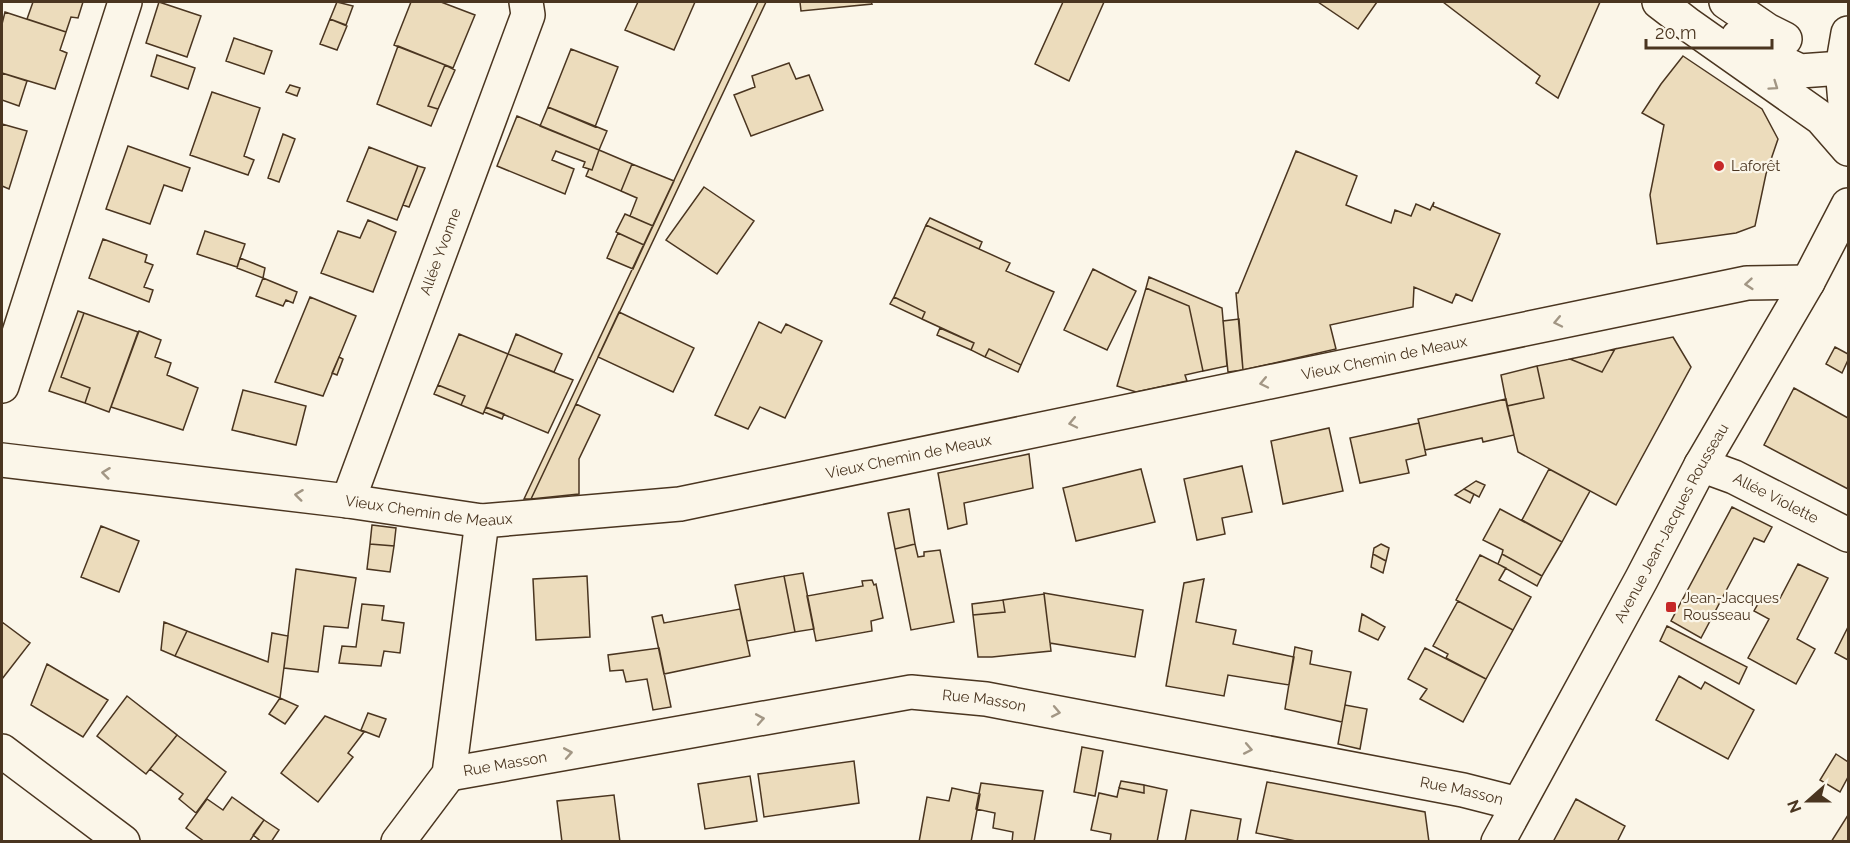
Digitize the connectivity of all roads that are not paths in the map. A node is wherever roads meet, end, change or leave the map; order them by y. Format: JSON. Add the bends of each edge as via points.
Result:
{"nodes":[{"id":1,"x":125,"y":2,"type":"edge"},
{"id":2,"x":525,"y":2,"type":"edge"},
{"id":3,"x":1659,"y":2,"type":"edge"},
{"id":4,"x":1689,"y":2,"type":"edge"},
{"id":5,"x":1726,"y":2,"type":"edge"},
{"id":6,"x":1848,"y":33,"type":"edge"},
{"id":7,"x":1845,"y":71,"type":"edge"},
{"id":8,"x":1848,"y":138,"type":"edge"},
{"id":9,"x":1848,"y":149,"type":"edge"},
{"id":10,"x":1848,"y":199,"type":"edge"},
{"id":11,"x":1848,"y":206,"type":"edge"},
{"id":12,"x":1808,"y":282,"type":"junction"},
{"id":13,"x":2,"y":386,"type":"edge"},
{"id":14,"x":2,"y":460,"type":"edge"},
{"id":15,"x":1701,"y":465,"type":"junction"},
{"id":16,"x":348,"y":501,"type":"junction"},
{"id":17,"x":482,"y":521,"type":"junction"},
{"id":18,"x":1848,"y":536,"type":"edge"},
{"id":19,"x":2,"y":751,"type":"edge"},
{"id":20,"x":448,"y":774,"type":"junction"},
{"id":21,"x":1518,"y":804,"type":"junction"},
{"id":22,"x":123,"y":842,"type":"edge"},
{"id":23,"x":398,"y":842,"type":"edge"},
{"id":24,"x":1498,"y":842,"type":"edge"}],
"edges":[{"from":1,"to":13,"type":"street"},
{"from":2,"to":16,"type":"street","name":"Allée Yvonne","via":[[528,15]]},
{"from":3,"to":9,"type":"street","one_way":true,"via":[[1821,118]]},
{"from":4,"to":7,"type":"street","via":[[1754,49],[1800,71]]},
{"from":5,"to":7,"type":"street","via":[[1767,30]]},
{"from":6,"to":7,"type":"street"},
{"from":7,"to":8,"type":"street"},
{"from":10,"to":11,"type":"street","name":"Avenue Jean-Jacques Rousseau"},
{"from":11,"to":12,"type":"street","name":"Avenue Jean-Jacques Rousseau"},
{"from":12,"to":15,"type":"street","name":"Avenue Jean-Jacques Rousseau"},
{"from":12,"to":17,"type":"street","name":"Vieux Chemin de Meaux","one_way":true,"via":[[1747,283],[680,504]]},
{"from":16,"to":14,"type":"street","name":"Vieux Chemin de Meaux","one_way":true},
{"from":15,"to":18,"type":"street","name":"Allée Violette","via":[[1734,477]]},
{"from":15,"to":21,"type":"street","name":"Avenue Jean-Jacques Rousseau"},
{"from":16,"to":17,"type":"street","name":"Vieux Chemin de Meaux"},
{"from":17,"to":20,"type":"street","name":"Rue Masson"},
{"from":19,"to":22,"type":"street"},
{"from":20,"to":21,"type":"street","name":"Rue Masson","one_way":true,"via":[[911,692],[986,699],[1463,790]]},
{"from":20,"to":23,"type":"street","name":"Rue Masson"},
{"from":21,"to":24,"type":"street","name":"Avenue Jean-Jacques Rousseau"}]}
